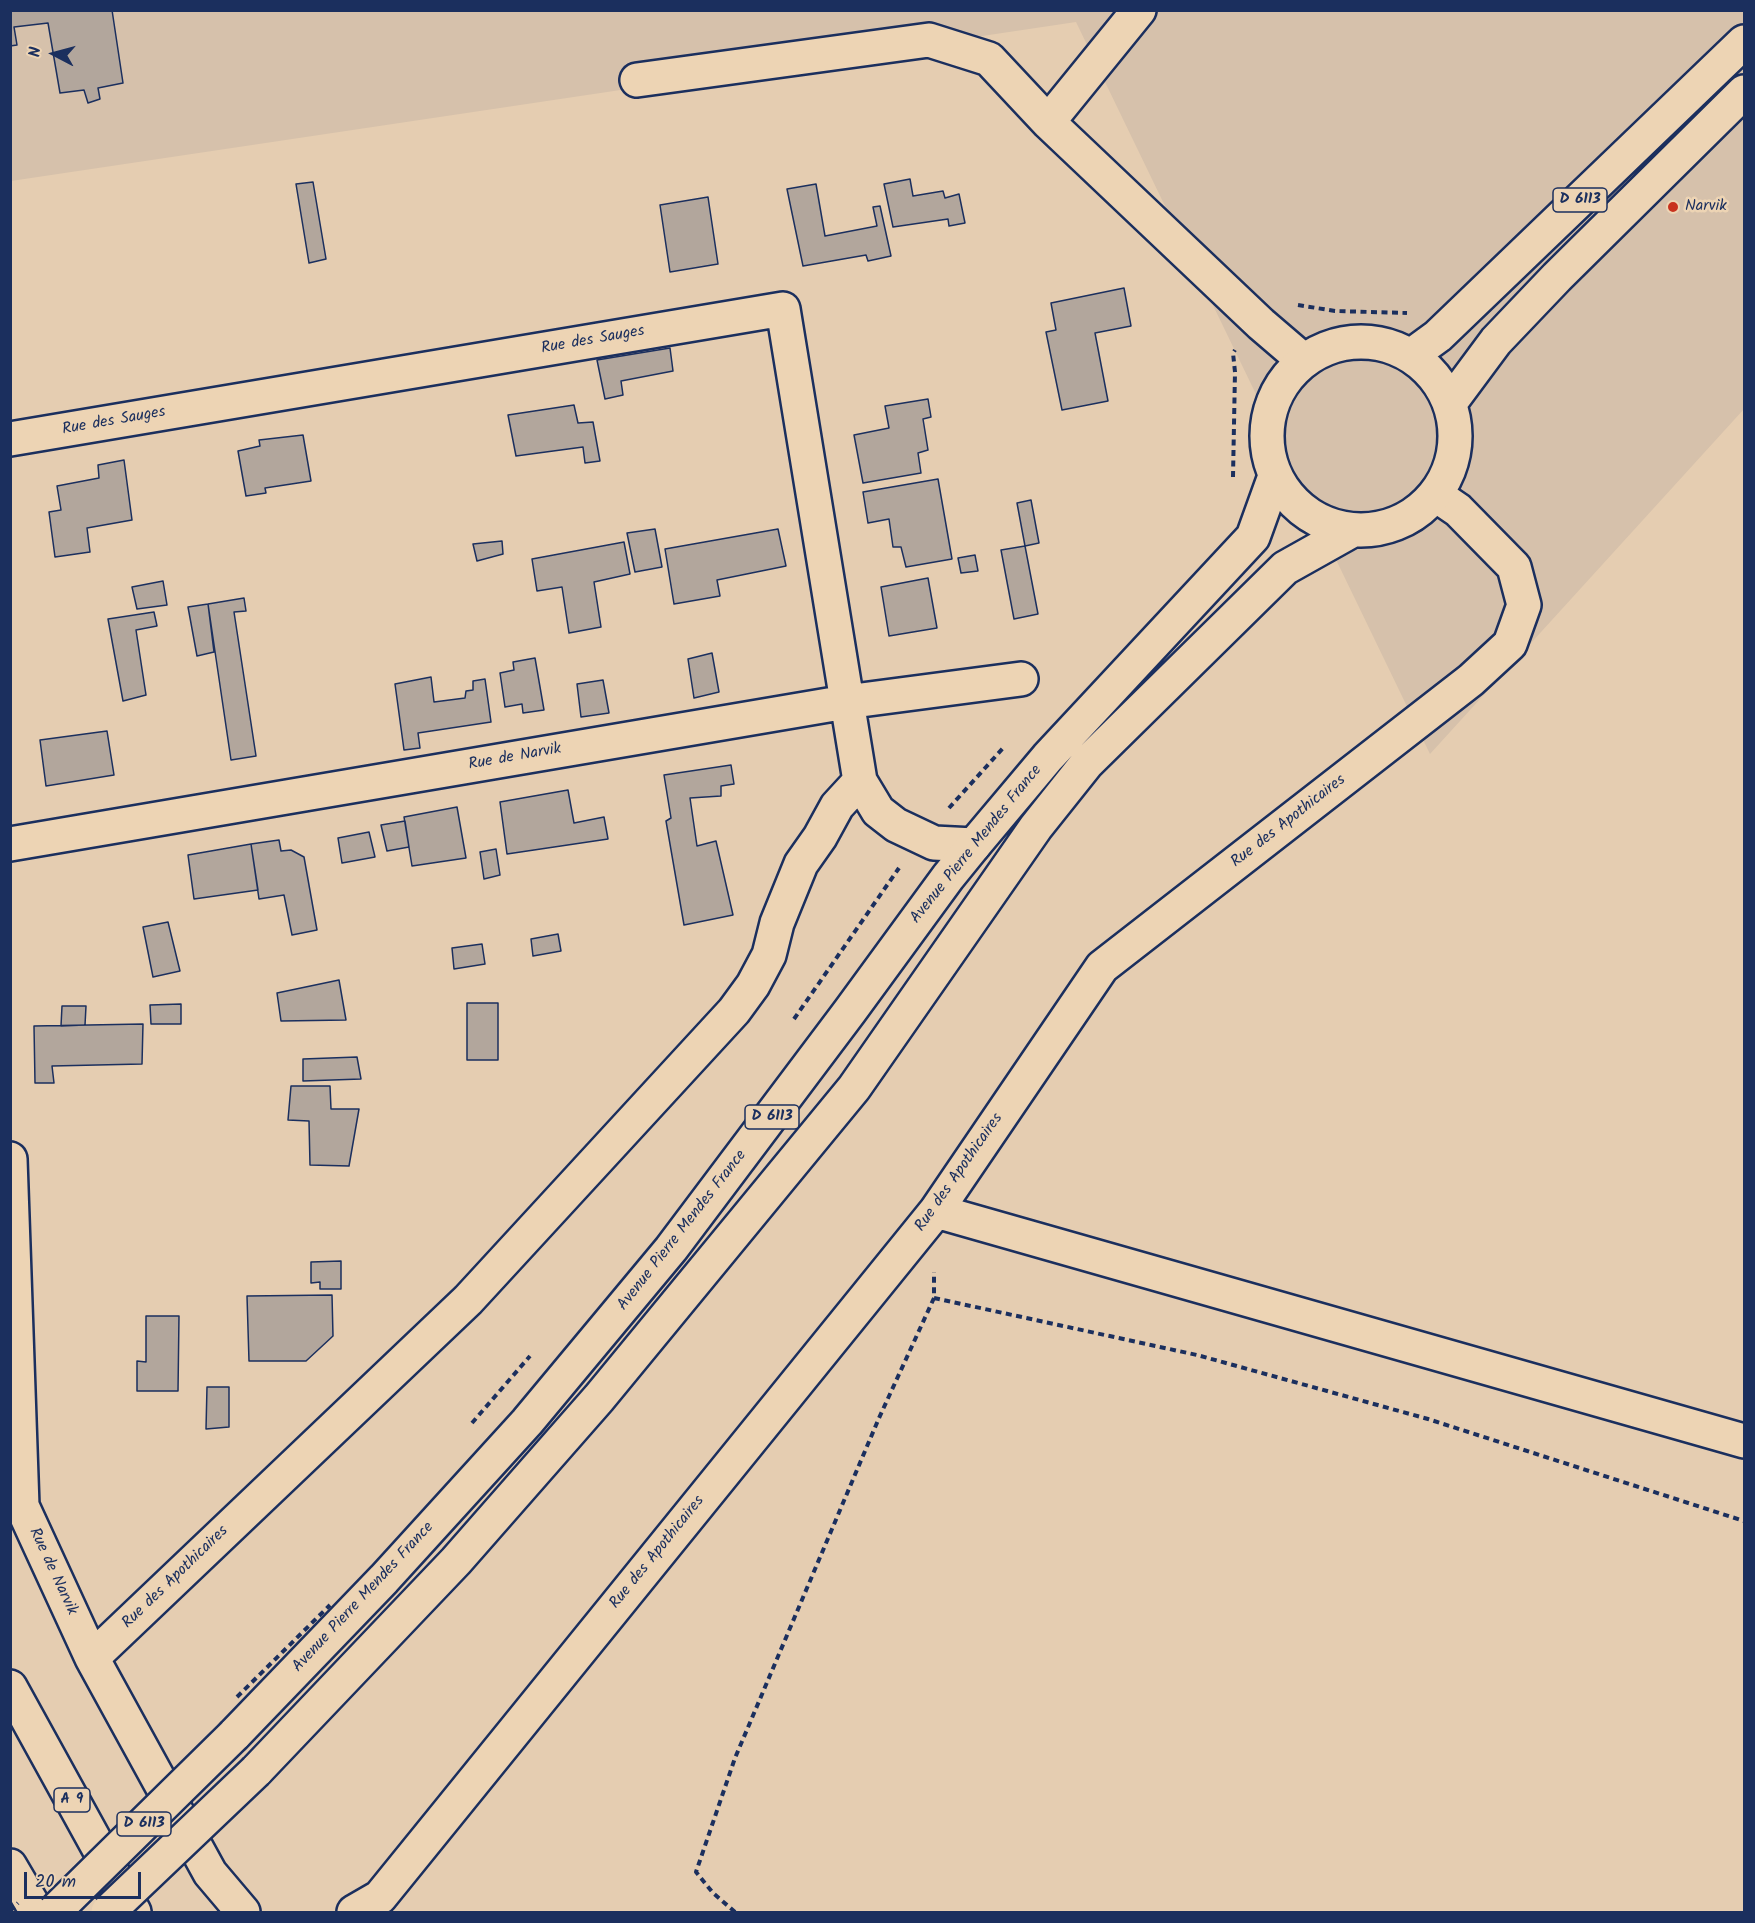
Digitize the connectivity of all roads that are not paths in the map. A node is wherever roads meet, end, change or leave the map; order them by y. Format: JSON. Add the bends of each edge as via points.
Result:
{"nodes":[{"id":1,"x":1140,"y":10,"type":"edge"},
{"id":2,"x":1744,"y":42,"type":"edge"},
{"id":3,"x":637,"y":80,"type":"dead end"},
{"id":4,"x":1744,"y":92,"type":"edge"},
{"id":5,"x":1048,"y":122,"type":"junction"},
{"id":6,"x":1412,"y":355,"type":"junction"},
{"id":7,"x":1304,"y":360,"type":"junction"},
{"id":8,"x":1450,"y":403,"type":"junction"},
{"id":9,"x":10,"y":439,"type":"edge"},
{"id":10,"x":1275,"y":476,"type":"junction"},
{"id":11,"x":1436,"y":495,"type":"junction"},
{"id":12,"x":1351,"y":531,"type":"junction"},
{"id":13,"x":1021,"y":679,"type":"dead end"},
{"id":14,"x":846,"y":702,"type":"junction"},
{"id":15,"x":860,"y":780,"type":"junction"},
{"id":16,"x":10,"y":844,"type":"edge"},
{"id":17,"x":974,"y":845,"type":"junction"},
{"id":18,"x":10,"y":1159,"type":"edge"},
{"id":19,"x":936,"y":1211,"type":"junction"},
{"id":20,"x":1744,"y":1441,"type":"edge"},
{"id":21,"x":92,"y":1658,"type":"junction"},
{"id":22,"x":10,"y":1687,"type":"edge"},
{"id":23,"x":10,"y":1866,"type":"edge"},
{"id":24,"x":37,"y":1912,"type":"edge"},
{"id":25,"x":54,"y":1912,"type":"edge"},
{"id":26,"x":108,"y":1912,"type":"edge"},
{"id":27,"x":134,"y":1912,"type":"edge"},
{"id":28,"x":243,"y":1912,"type":"edge"},
{"id":29,"x":354,"y":1912,"type":"edge"}],
"edges":[{"from":1,"to":5,"type":"main road"},
{"from":2,"to":6,"type":"main road","number":"D 6113","via":[[1438,336]]},
{"from":3,"to":5,"type":"main road","via":[[929,40],[989,59]]},
{"from":4,"to":8,"type":"main road","number":"D 6113","via":[[1496,341]]},
{"from":5,"to":7,"type":"main road"},
{"from":6,"to":7,"type":"main road","via":[[1386,344],[1357,340],[1329,346]]},
{"from":6,"to":8,"type":"main road","via":[[1434,375]]},
{"from":7,"to":10,"type":"main road","via":[[1281,383],[1268,413],[1266,445]]},
{"from":8,"to":11,"type":"main road","via":[[1456,434],[1451,466]]},
{"from":9,"to":14,"type":"main road","name":"Rue des Sauges","via":[[783,309]]},
{"from":10,"to":12,"type":"main road","via":[[1293,503],[1319,521]]},
{"from":10,"to":17,"type":"main road","name":"Avenue Pierre Mendes France","number":"D 6113","via":[[1253,537],[1048,757]]},
{"from":11,"to":12,"type":"main road","via":[[1412,516],[1382,529]]},
{"from":11,"to":19,"type":"main road","name":"Rue des Apothicaires","via":[[1458,510],[1514,567],[1524,605],[1510,644],[1471,680],[1102,967]]},
{"from":12,"to":26,"type":"main road","number":"D 6113","bridge":true,"via":[[1286,568],[1087,764],[1036,827],[854,1088],[621,1371],[456,1561],[255,1771]]},
{"from":13,"to":14,"type":"main road","name":"Rue de Narvik"},
{"from":14,"to":15,"type":"main road"},
{"from":14,"to":16,"type":"main road","name":"Rue de Narvik"},
{"from":15,"to":17,"type":"main road","via":[[878,811],[896,825],[934,843]]},
{"from":15,"to":21,"type":"main road","name":"Rue des Apothicaires","via":[[837,806],[801,864],[777,923],[769,955],[734,1011],[468,1300]]},
{"from":17,"to":25,"type":"main road","name":"Avenue Pierre Mendes France","number":"D 6113","bridge":true,"via":[[671,1250],[527,1422],[234,1735]]},
{"from":18,"to":21,"type":"main road","name":"Rue de Narvik","via":[[22,1506]]},
{"from":19,"to":20,"type":"main road"},
{"from":19,"to":29,"type":"main road","name":"Rue des Apothicaires","via":[[380,1897]]},
{"from":21,"to":28,"type":"main road","via":[[210,1873]]},
{"from":22,"to":27,"type":"main road","number":"A 9"},
{"from":23,"to":24,"type":"main road"}]}
